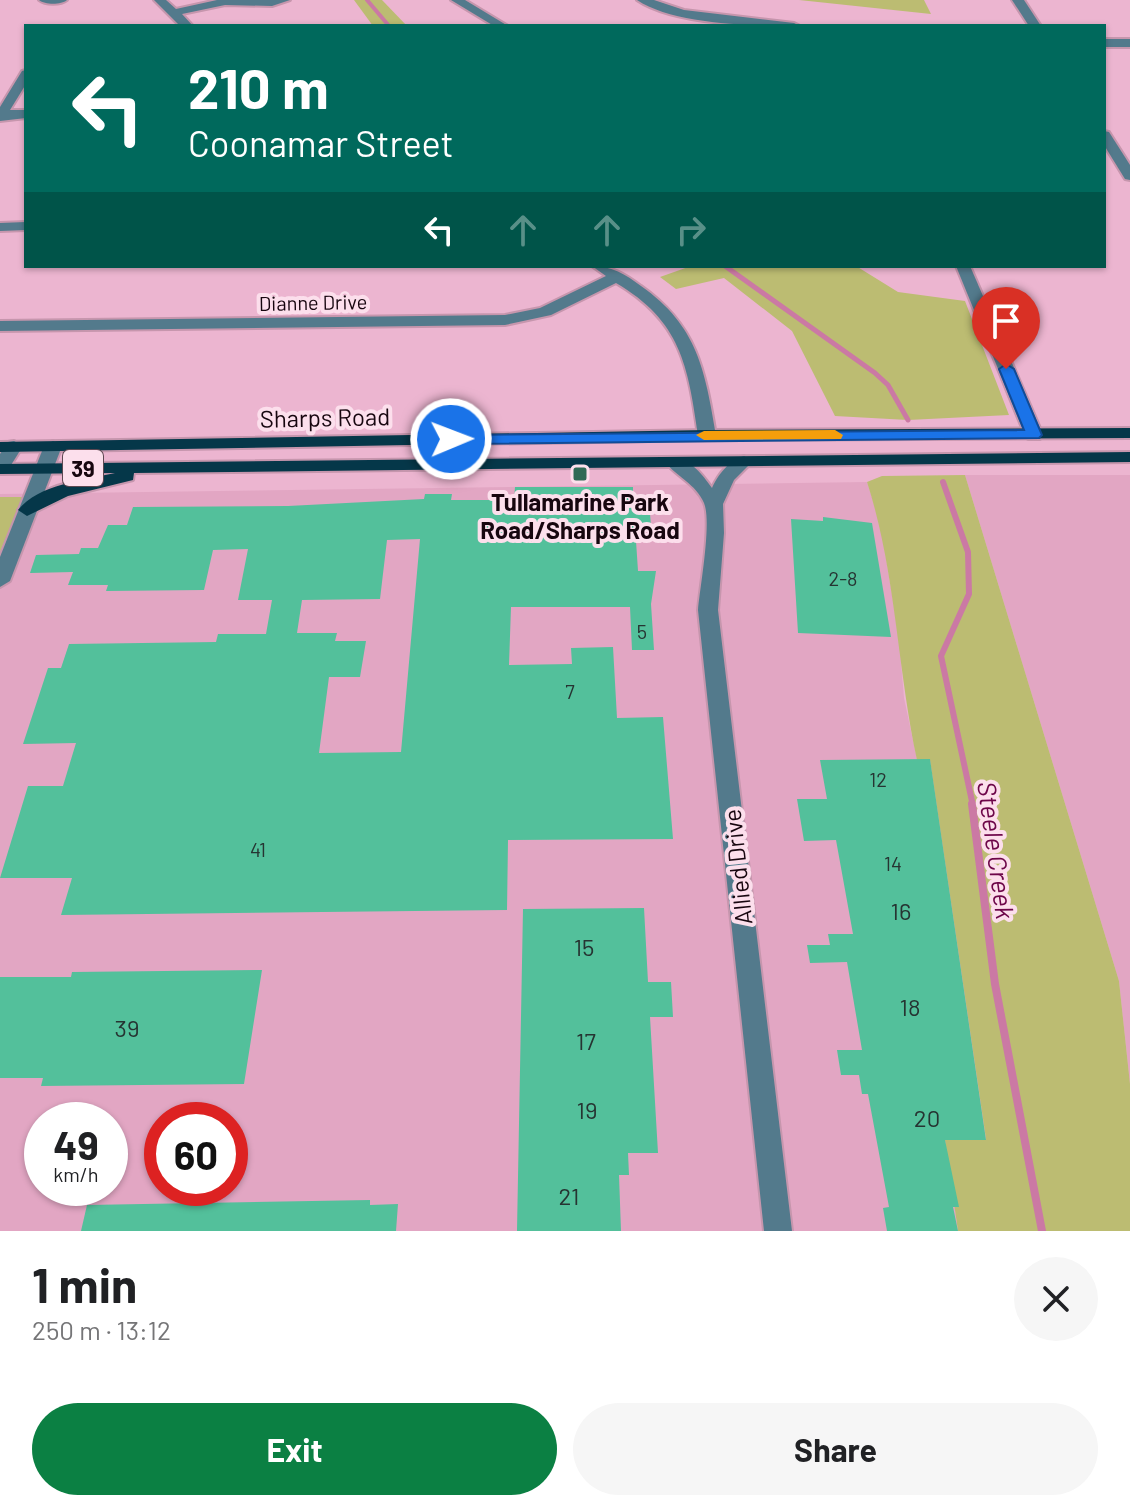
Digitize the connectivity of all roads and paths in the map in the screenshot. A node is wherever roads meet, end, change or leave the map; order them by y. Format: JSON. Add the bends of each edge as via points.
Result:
{"nodes":[{"id":1,"x":45,"y":0,"type":"edge"},
{"id":2,"x":61,"y":0,"type":"edge"},
{"id":3,"x":160,"y":0,"type":"edge"},
{"id":4,"x":284,"y":0,"type":"edge"},
{"id":5,"x":457,"y":0,"type":"edge"},
{"id":6,"x":643,"y":0,"type":"edge"},
{"id":7,"x":1018,"y":0,"type":"edge"},
{"id":8,"x":229,"y":1,"type":"edge"},
{"id":9,"x":173,"y":13,"type":"junction"},
{"id":10,"x":181,"y":24,"type":"edge"},
{"id":11,"x":499,"y":24,"type":"edge"},
{"id":12,"x":777,"y":24,"type":"edge"},
{"id":13,"x":1034,"y":24,"type":"edge"},
{"id":14,"x":1106,"y":43,"type":"edge"},
{"id":15,"x":1130,"y":43,"type":"edge"},
{"id":16,"x":24,"y":77,"type":"edge"},
{"id":17,"x":24,"y":114,"type":"edge"},
{"id":18,"x":1,"y":116,"type":"edge"},
{"id":19,"x":1106,"y":138,"type":"edge"},
{"id":20,"x":1130,"y":176,"type":"edge"},
{"id":21,"x":24,"y":226,"type":"edge"},
{"id":22,"x":0,"y":227,"type":"edge"},
{"id":23,"x":603,"y":268,"type":"edge"},
{"id":24,"x":964,"y":268,"type":"edge"},
{"id":25,"x":618,"y":276,"type":"junction"},
{"id":26,"x":0,"y":326,"type":"edge"},
{"id":27,"x":1130,"y":433,"type":"edge"},
{"id":28,"x":707,"y":435,"type":"junction"},
{"id":29,"x":1034,"y":435,"type":"junction"},
{"id":30,"x":7,"y":446,"type":"edge"},
{"id":31,"x":53,"y":446,"type":"junction"},
{"id":32,"x":1130,"y":457,"type":"edge"},
{"id":33,"x":791,"y":460,"type":"junction"},
{"id":34,"x":744,"y":461,"type":"junction"},
{"id":35,"x":674,"y":462,"type":"junction"},
{"id":36,"x":166,"y":467,"type":"junction"},
{"id":37,"x":0,"y":469,"type":"edge"},
{"id":38,"x":43,"y":469,"type":"junction"},
{"id":39,"x":714,"y":504,"type":"junction"},
{"id":40,"x":27,"y":510,"type":"junction"},
{"id":41,"x":0,"y":581,"type":"edge"},
{"id":42,"x":778,"y":1231,"type":"edge"}],
"edges":[{"from":1,"to":2,"type":"street"},
{"from":3,"to":9,"type":"street"},
{"from":4,"to":8,"type":"street"},
{"from":5,"to":11,"type":"street"},
{"from":6,"to":12,"type":"street","via":[[682,13]]},
{"from":7,"to":13,"type":"street"},
{"from":8,"to":9,"type":"street"},
{"from":9,"to":10,"type":"street"},
{"from":14,"to":15,"type":"street"},
{"from":16,"to":18,"type":"street"},
{"from":17,"to":18,"type":"street"},
{"from":19,"to":20,"type":"street"},
{"from":21,"to":22,"type":"street"},
{"from":23,"to":25,"type":"street"},
{"from":24,"to":29,"type":"street"},
{"from":25,"to":26,"type":"street","name":"Dianne Drive","via":[[545,312],[505,320]]},
{"from":25,"to":28,"type":"street","via":[[664,311],[690,347]]},
{"from":27,"to":29,"type":"main road","name":"Sharps Road","number":"39"},
{"from":28,"to":29,"type":"main road","name":"Sharps Road","number":"39"},
{"from":28,"to":31,"type":"main road","name":"Sharps Road","number":"39"},
{"from":28,"to":33,"type":"main road","via":[[733,449],[774,449]]},
{"from":30,"to":31,"type":"main road","name":"Sharps Road","number":"39"},
{"from":30,"to":37,"type":"street"},
{"from":31,"to":38,"type":"street"},
{"from":32,"to":33,"type":"main road","name":"Sharps Road","number":"39"},
{"from":33,"to":34,"type":"main road","name":"Sharps Road","number":"39"},
{"from":34,"to":35,"type":"main road","name":"Sharps Road","number":"39"},
{"from":34,"to":39,"type":"street","via":[[726,478]]},
{"from":35,"to":36,"type":"main road","name":"Sharps Road","number":"39"},
{"from":35,"to":39,"type":"street","via":[[695,477]]},
{"from":36,"to":38,"type":"main road","name":"Sharps Road","number":"39"},
{"from":36,"to":40,"type":"main road","via":[[69,490]]},
{"from":37,"to":38,"type":"main road","name":"Sharps Road","number":"39"},
{"from":38,"to":40,"type":"street"},
{"from":39,"to":42,"type":"street","name":"Allied Drive","via":[[709,622]]},
{"from":40,"to":41,"type":"street"}]}
